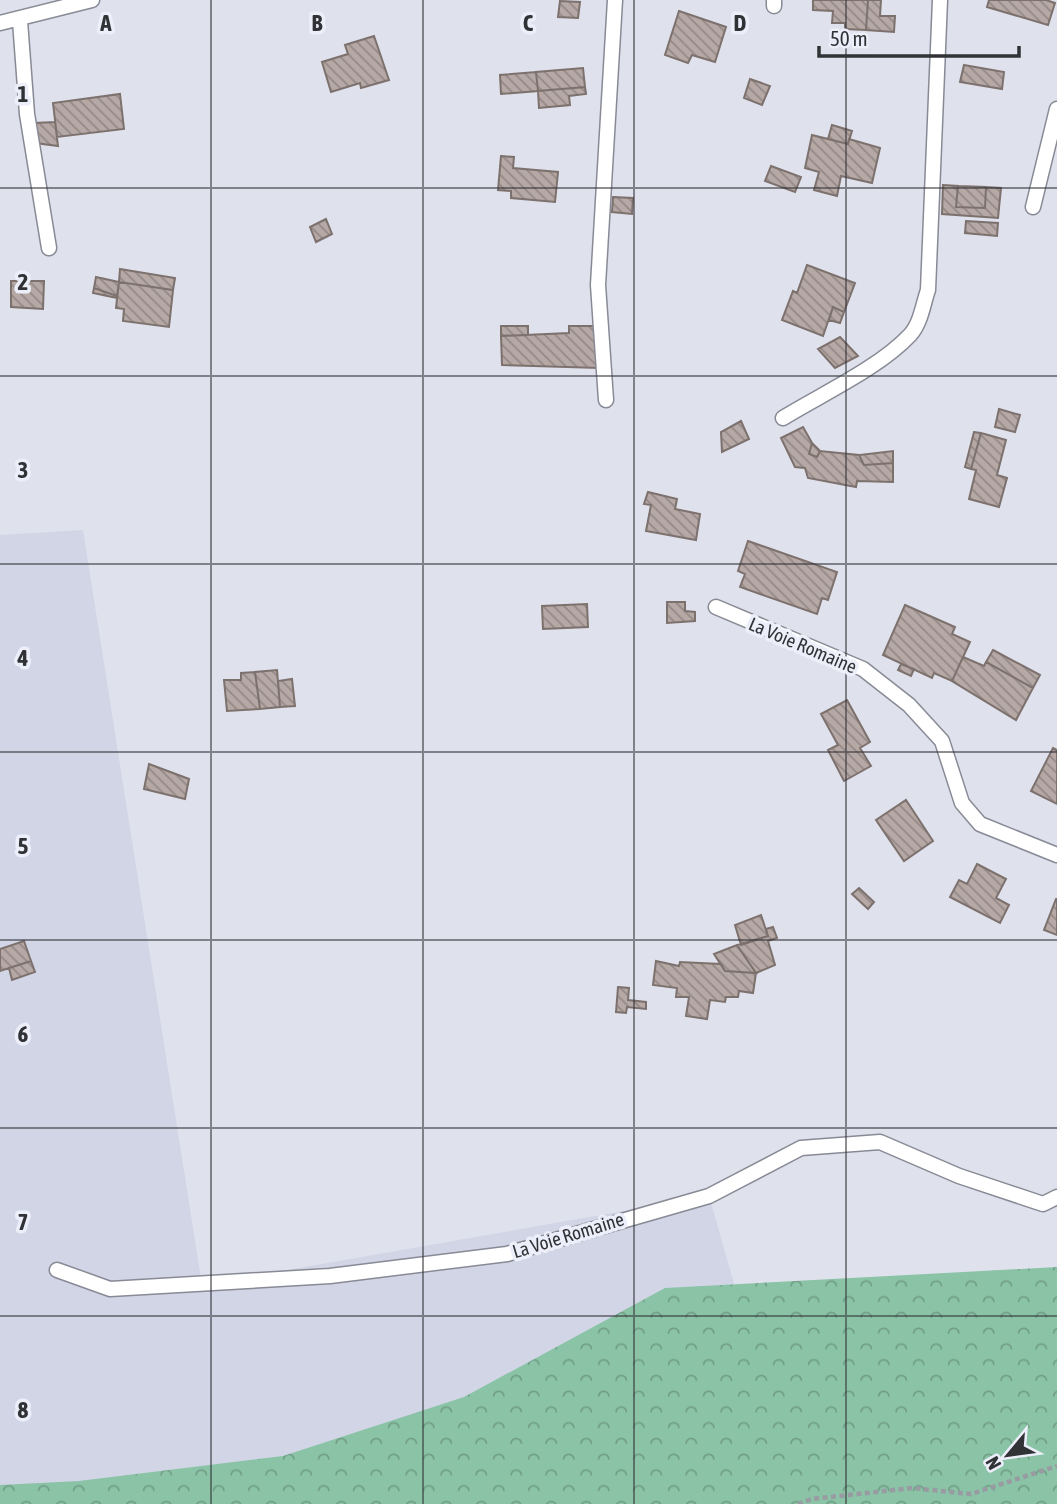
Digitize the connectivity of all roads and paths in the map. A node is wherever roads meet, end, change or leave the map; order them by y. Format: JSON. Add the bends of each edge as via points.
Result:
{"nodes":[{"id":1,"x":92,"y":0,"type":"edge"},
{"id":2,"x":615,"y":0,"type":"edge"},
{"id":3,"x":940,"y":0,"type":"edge"},
{"id":4,"x":20,"y":21,"type":"junction"},
{"id":5,"x":0,"y":23,"type":"edge"},
{"id":6,"x":1057,"y":110,"type":"edge"},
{"id":7,"x":1033,"y":208,"type":"dead end"},
{"id":8,"x":49,"y":248,"type":"dead end"},
{"id":9,"x":606,"y":400,"type":"dead end"},
{"id":10,"x":783,"y":418,"type":"dead end"},
{"id":11,"x":716,"y":607,"type":"dead end"},
{"id":12,"x":1057,"y":855,"type":"edge"},
{"id":13,"x":1057,"y":1197,"type":"edge"},
{"id":14,"x":57,"y":1270,"type":"dead end"},
{"id":15,"x":1057,"y":1465,"type":"edge"},
{"id":16,"x":798,"y":1504,"type":"edge"}],
"edges":[{"from":1,"to":4,"type":"lane"},
{"from":2,"to":9,"type":"lane","via":[[598,285]]},
{"from":3,"to":10,"type":"lane","via":[[928,290],[918,321],[911,334],[883,357]]},
{"from":4,"to":5,"type":"lane"},
{"from":4,"to":8,"type":"lane","via":[[27,114]]},
{"from":6,"to":7,"type":"lane"},
{"from":11,"to":12,"type":"lane","name":"La Voie Romaine","via":[[863,669],[909,705],[942,741],[962,803],[980,824]]},
{"from":13,"to":14,"type":"lane","name":"La Voie Romaine","via":[[1044,1204],[959,1176],[880,1142],[801,1148],[709,1196],[507,1254],[330,1276],[110,1289]]},
{"from":15,"to":16,"type":"path","via":[[971,1494],[912,1488]]}]}
